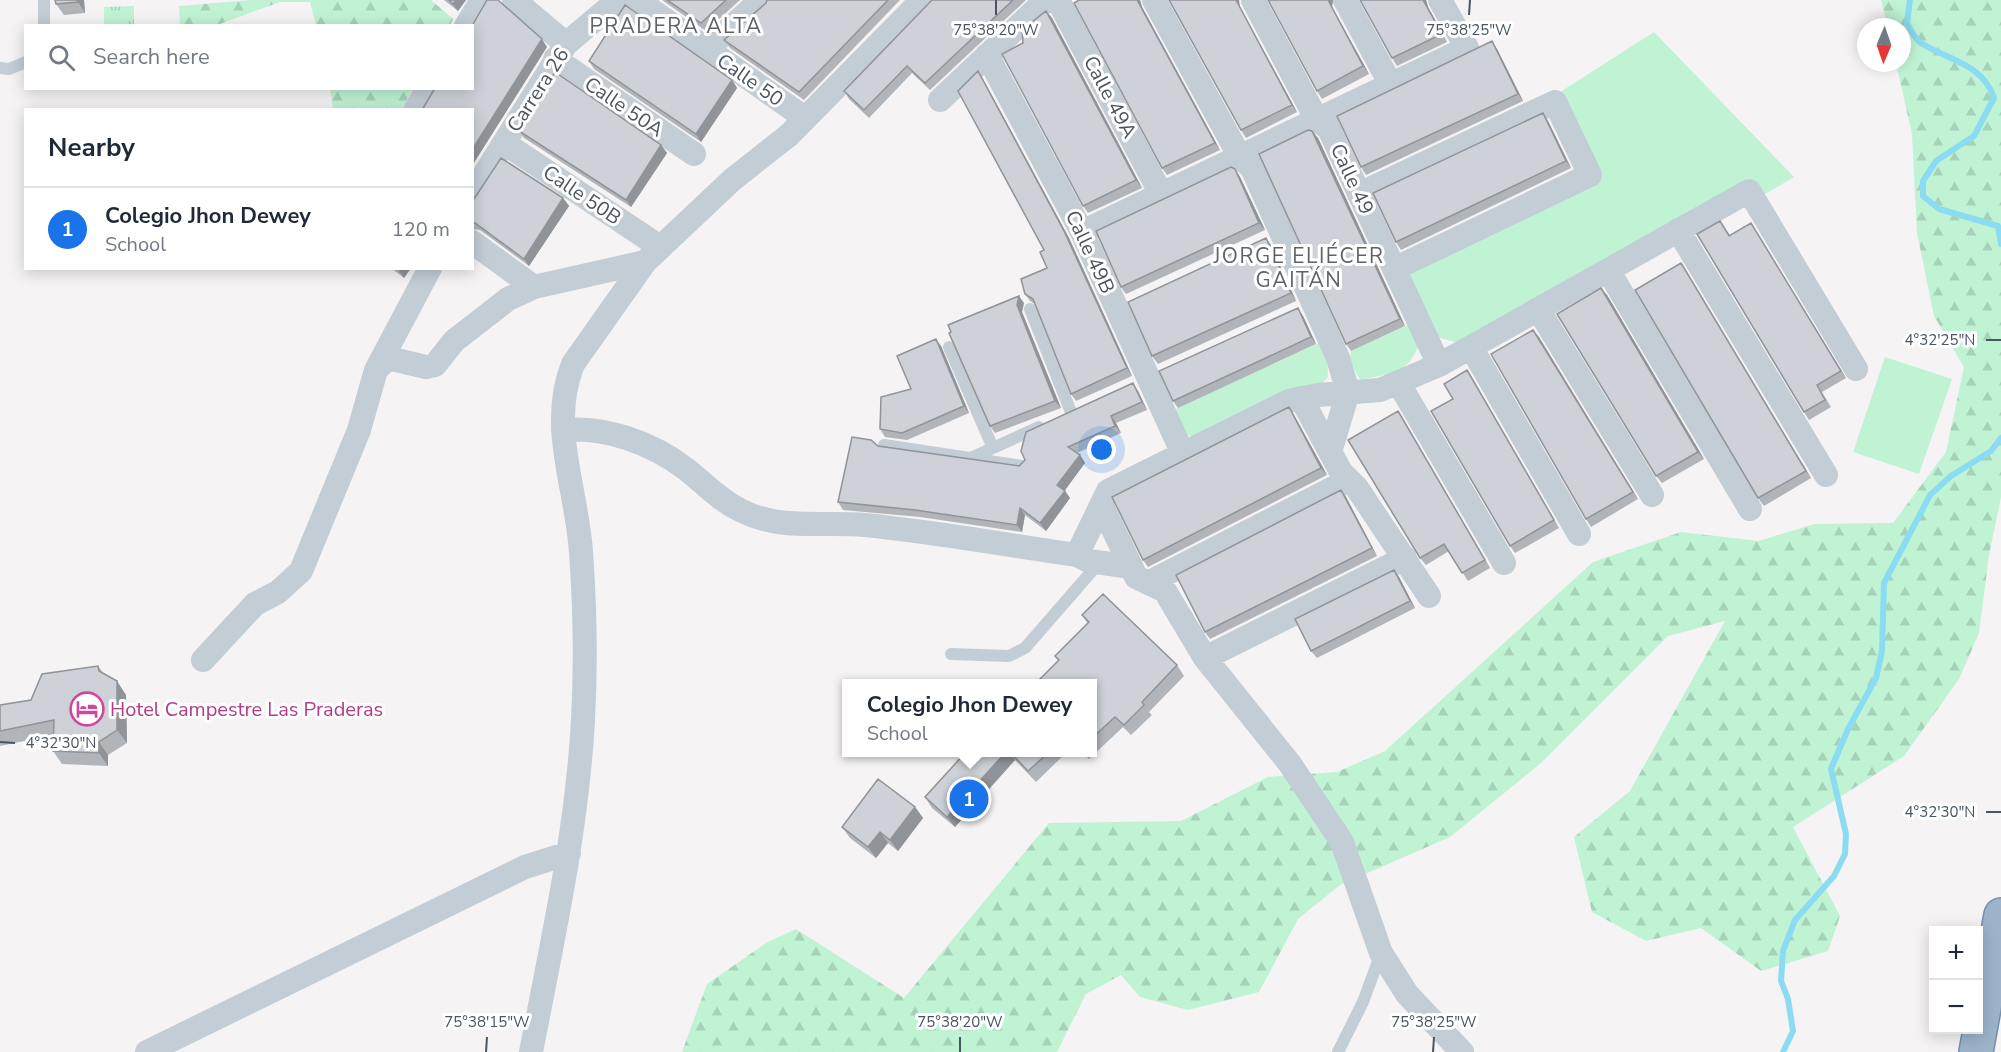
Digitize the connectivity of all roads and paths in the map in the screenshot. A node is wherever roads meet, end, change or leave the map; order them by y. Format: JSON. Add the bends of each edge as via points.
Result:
{"nodes":[{"id":1,"x":44,"y":0,"type":"edge"},
{"id":2,"x":482,"y":0,"type":"edge"},
{"id":3,"x":514,"y":0,"type":"edge"},
{"id":4,"x":618,"y":0,"type":"edge"},
{"id":5,"x":636,"y":0,"type":"edge"},
{"id":6,"x":761,"y":0,"type":"edge"},
{"id":7,"x":922,"y":0,"type":"edge"},
{"id":8,"x":1056,"y":0,"type":"edge"},
{"id":9,"x":1154,"y":0,"type":"edge"},
{"id":10,"x":1253,"y":0,"type":"edge"},
{"id":11,"x":1345,"y":0,"type":"edge"},
{"id":12,"x":1440,"y":0,"type":"edge"},
{"id":13,"x":44,"y":24,"type":"edge"},
{"id":14,"x":467,"y":24,"type":"edge"},
{"id":15,"x":707,"y":50,"type":"junction"},
{"id":16,"x":560,"y":52,"type":"junction"},
{"id":17,"x":987,"y":55,"type":"junction"},
{"id":18,"x":24,"y":63,"type":"edge"},
{"id":19,"x":0,"y":68,"type":"edge"},
{"id":20,"x":1391,"y":85,"type":"junction"},
{"id":21,"x":427,"y":90,"type":"edge"},
{"id":22,"x":940,"y":100,"type":"dead end"},
{"id":23,"x":416,"y":108,"type":"edge"},
{"id":24,"x":806,"y":118,"type":"junction"},
{"id":25,"x":1317,"y":120,"type":"junction"},
{"id":26,"x":504,"y":143,"type":"junction"},
{"id":27,"x":694,"y":154,"type":"dead end"},
{"id":28,"x":1240,"y":157,"type":"junction"},
{"id":29,"x":474,"y":191,"type":"edge"},
{"id":30,"x":1161,"y":194,"type":"junction"},
{"id":31,"x":1359,"y":194,"type":"junction"},
{"id":32,"x":1678,"y":230,"type":"junction"},
{"id":33,"x":1082,"y":232,"type":"junction"},
{"id":34,"x":474,"y":243,"type":"edge"},
{"id":35,"x":653,"y":255,"type":"junction"},
{"id":36,"x":1394,"y":269,"type":"junction"},
{"id":37,"x":429,"y":270,"type":"edge"},
{"id":38,"x":1608,"y":270,"type":"junction"},
{"id":39,"x":534,"y":287,"type":"junction"},
{"id":40,"x":1030,"y":309,"type":"edge"},
{"id":41,"x":1539,"y":309,"type":"junction"},
{"id":42,"x":949,"y":347,"type":"edge"},
{"id":43,"x":1471,"y":347,"type":"junction"},
{"id":44,"x":1439,"y":365,"type":"junction"},
{"id":45,"x":1856,"y":369,"type":"dead end"},
{"id":46,"x":376,"y":370,"type":"junction"},
{"id":47,"x":1398,"y":382,"type":"junction"},
{"id":48,"x":1348,"y":392,"type":"junction"},
{"id":49,"x":1301,"y":398,"type":"junction"},
{"id":50,"x":563,"y":430,"type":"junction"},
{"id":51,"x":884,"y":445,"type":"edge"},
{"id":52,"x":993,"y":448,"type":"junction"},
{"id":53,"x":1330,"y":452,"type":"junction"},
{"id":54,"x":1183,"y":454,"type":"junction"},
{"id":55,"x":973,"y":457,"type":"junction"},
{"id":56,"x":1022,"y":466,"type":"edge"},
{"id":57,"x":1826,"y":475,"type":"dead end"},
{"id":58,"x":1349,"y":480,"type":"junction"},
{"id":59,"x":1652,"y":495,"type":"dead end"},
{"id":60,"x":1102,"y":506,"type":"junction"},
{"id":61,"x":1750,"y":509,"type":"dead end"},
{"id":62,"x":1579,"y":534,"type":"dead end"},
{"id":63,"x":1077,"y":555,"type":"junction"},
{"id":64,"x":1405,"y":558,"type":"junction"},
{"id":65,"x":1100,"y":563,"type":"junction"},
{"id":66,"x":1504,"y":563,"type":"dead end"},
{"id":67,"x":1140,"y":575,"type":"junction"},
{"id":68,"x":1429,"y":596,"type":"dead end"},
{"id":69,"x":951,"y":654,"type":"dead end"},
{"id":70,"x":1205,"y":658,"type":"junction"},
{"id":71,"x":203,"y":660,"type":"dead end"},
{"id":72,"x":569,"y":853,"type":"junction"},
{"id":73,"x":2000,"y":926,"type":"edge"},
{"id":74,"x":1381,"y":953,"type":"junction"},
{"id":75,"x":147,"y":1052,"type":"edge"},
{"id":76,"x":531,"y":1052,"type":"edge"},
{"id":77,"x":1338,"y":1052,"type":"edge"},
{"id":78,"x":1462,"y":1052,"type":"edge"},
{"id":79,"x":1976,"y":1052,"type":"edge"}],
"edges":[{"from":1,"to":13,"type":"lane"},
{"from":2,"to":14,"type":"street"},
{"from":3,"to":16,"type":"street","name":"Calle 50A"},
{"from":4,"to":16,"type":"street","name":"Carrera 26"},
{"from":5,"to":15,"type":"street","name":"Calle 50"},
{"from":6,"to":15,"type":"street"},
{"from":7,"to":24,"type":"street"},
{"from":8,"to":17,"type":"street"},
{"from":8,"to":30,"type":"street","name":"Calle 49A"},
{"from":9,"to":28,"type":"street"},
{"from":10,"to":25,"type":"street","name":"Calle 49"},
{"from":11,"to":20,"type":"street"},
{"from":12,"to":20,"type":"street","via":[[1467,48]]},
{"from":15,"to":24,"type":"street","name":"Calle 50"},
{"from":16,"to":26,"type":"street","name":"Carrera 26"},
{"from":16,"to":27,"type":"street","name":"Calle 50A"},
{"from":17,"to":22,"type":"street"},
{"from":17,"to":33,"type":"street","name":"Calle 49B"},
{"from":18,"to":19,"type":"lane"},
{"from":20,"to":25,"type":"street"},
{"from":21,"to":23,"type":"street"},
{"from":24,"to":35,"type":"street"},
{"from":25,"to":28,"type":"street"},
{"from":25,"to":31,"type":"street","name":"Calle 49","via":[[1329,129]]},
{"from":26,"to":29,"type":"street","name":"Carrera 26"},
{"from":26,"to":35,"type":"street","name":"Calle 50B"},
{"from":28,"to":30,"type":"street"},
{"from":28,"to":48,"type":"street","via":[[1252,168],[1308,305],[1338,358]]},
{"from":30,"to":33,"type":"street"},
{"from":31,"to":36,"type":"street","name":"Calle 49"},
{"from":31,"to":36,"type":"street","via":[[1555,102],[1590,175]]},
{"from":32,"to":38,"type":"street"},
{"from":32,"to":45,"type":"street","via":[[1749,191]]},
{"from":32,"to":57,"type":"street"},
{"from":33,"to":54,"type":"street","name":"Calle 49B","via":[[1121,306]]},
{"from":34,"to":39,"type":"street"},
{"from":35,"to":39,"type":"street"},
{"from":35,"to":50,"type":"street","via":[[573,364],[561,406]]},
{"from":36,"to":44,"type":"street","name":"Calle 49"},
{"from":37,"to":46,"type":"street"},
{"from":38,"to":41,"type":"street"},
{"from":38,"to":61,"type":"street"},
{"from":39,"to":46,"type":"street","via":[[508,299],[477,321],[435,365],[426,367],[388,358]]},
{"from":40,"to":52,"type":"lane","via":[[1066,415]]},
{"from":41,"to":43,"type":"street"},
{"from":41,"to":59,"type":"street"},
{"from":42,"to":52,"type":"lane"},
{"from":43,"to":44,"type":"street"},
{"from":43,"to":62,"type":"street"},
{"from":44,"to":47,"type":"street"},
{"from":46,"to":71,"type":"street","via":[[358,430],[301,571],[278,592],[255,604]]},
{"from":47,"to":48,"type":"street","via":[[1380,390]]},
{"from":47,"to":66,"type":"street"},
{"from":48,"to":49,"type":"street"},
{"from":48,"to":53,"type":"street"},
{"from":49,"to":53,"type":"street"},
{"from":49,"to":54,"type":"street"},
{"from":50,"to":63,"type":"street","via":[[623,436],[685,468],[722,499],[762,519],[811,526],[863,525]]},
{"from":50,"to":72,"type":"street","via":[[581,550],[585,640],[583,721]]},
{"from":51,"to":55,"type":"lane"},
{"from":52,"to":55,"type":"lane"},
{"from":53,"to":58,"type":"street"},
{"from":54,"to":60,"type":"street","via":[[1108,491]]},
{"from":55,"to":56,"type":"lane"},
{"from":58,"to":64,"type":"street"},
{"from":58,"to":67,"type":"street"},
{"from":60,"to":63,"type":"street"},
{"from":60,"to":67,"type":"street"},
{"from":63,"to":65,"type":"street"},
{"from":64,"to":68,"type":"street"},
{"from":64,"to":70,"type":"street"},
{"from":65,"to":67,"type":"street"},
{"from":65,"to":69,"type":"lane","via":[[1024,648],[1009,656]]},
{"from":67,"to":70,"type":"street","via":[[1165,591]]},
{"from":70,"to":74,"type":"street","via":[[1290,764],[1342,842]]},
{"from":72,"to":75,"type":"street","via":[[525,867]]},
{"from":72,"to":76,"type":"street"},
{"from":73,"to":79,"type":"highway"},
{"from":74,"to":77,"type":"lane","via":[[1363,1002]]},
{"from":74,"to":78,"type":"street","via":[[1407,994]]}]}
